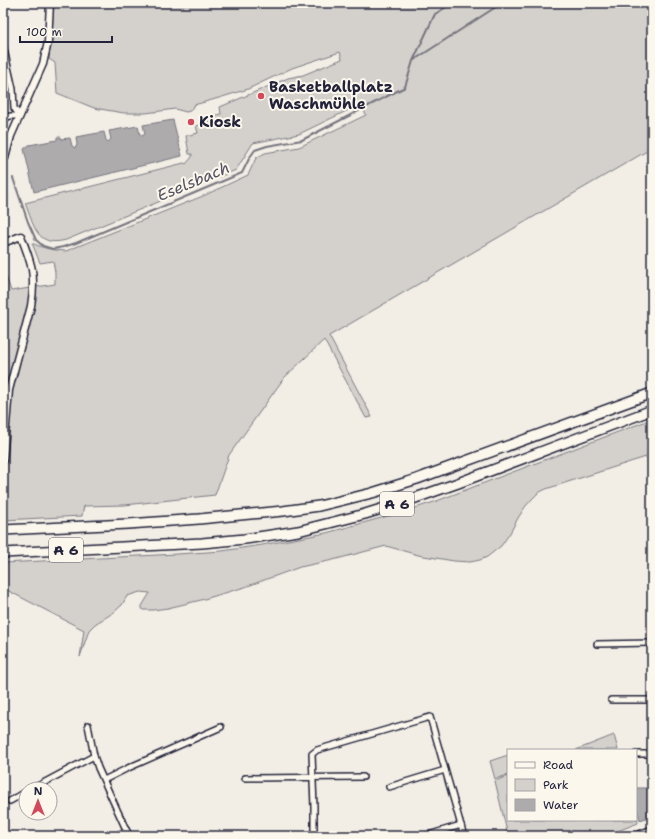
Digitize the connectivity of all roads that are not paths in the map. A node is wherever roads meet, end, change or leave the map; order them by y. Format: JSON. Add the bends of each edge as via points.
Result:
{"nodes":[{"id":1,"x":50,"y":3,"type":"edge"},
{"id":2,"x":3,"y":45,"type":"edge"},
{"id":3,"x":20,"y":116,"type":"junction"},
{"id":4,"x":3,"y":118,"type":"edge"},
{"id":5,"x":5,"y":158,"type":"dead end"},
{"id":6,"x":3,"y":243,"type":"edge"},
{"id":7,"x":652,"y":393,"type":"edge"},
{"id":8,"x":652,"y":410,"type":"edge"},
{"id":9,"x":3,"y":461,"type":"edge"},
{"id":10,"x":3,"y":530,"type":"edge"},
{"id":11,"x":3,"y":553,"type":"edge"},
{"id":12,"x":652,"y":643,"type":"edge"},
{"id":13,"x":597,"y":644,"type":"dead end"},
{"id":14,"x":611,"y":700,"type":"dead end"},
{"id":15,"x":652,"y":700,"type":"edge"},
{"id":16,"x":88,"y":725,"type":"dead end"},
{"id":17,"x":221,"y":727,"type":"dead end"},
{"id":18,"x":637,"y":754,"type":"edge"},
{"id":19,"x":652,"y":754,"type":"edge"},
{"id":20,"x":94,"y":756,"type":"junction"},
{"id":21,"x":445,"y":770,"type":"junction"},
{"id":22,"x":363,"y":777,"type":"dead end"},
{"id":23,"x":245,"y":778,"type":"dead end"},
{"id":24,"x":313,"y":778,"type":"junction"},
{"id":25,"x":104,"y":780,"type":"junction"},
{"id":26,"x":47,"y":781,"type":"edge"},
{"id":27,"x":390,"y":787,"type":"dead end"},
{"id":28,"x":18,"y":796,"type":"edge"},
{"id":29,"x":10,"y":801,"type":"dead end"},
{"id":30,"x":461,"y":825,"type":"junction"},
{"id":31,"x":652,"y":829,"type":"edge"},
{"id":32,"x":128,"y":834,"type":"edge"},
{"id":33,"x":115,"y":836,"type":"edge"},
{"id":34,"x":209,"y":836,"type":"edge"},
{"id":35,"x":217,"y":836,"type":"edge"},
{"id":36,"x":314,"y":836,"type":"edge"},
{"id":37,"x":425,"y":836,"type":"edge"},
{"id":38,"x":464,"y":836,"type":"edge"},
{"id":39,"x":634,"y":836,"type":"edge"}],
"edges":[{"from":1,"to":3,"type":"street","via":[[48,42],[43,64]]},
{"from":2,"to":3,"type":"street","via":[[13,89],[14,108]]},
{"from":3,"to":4,"type":"street"},
{"from":3,"to":5,"type":"street"},
{"from":6,"to":9,"type":"street","via":[[21,236],[32,270],[33,282],[30,306],[9,390]]},
{"from":7,"to":10,"type":"highway","number":"A 6","via":[[417,479],[319,506],[198,520]]},
{"from":8,"to":11,"type":"highway","number":"A 6","via":[[404,502],[304,529],[202,543]]},
{"from":12,"to":13,"type":"street"},
{"from":14,"to":15,"type":"street"},
{"from":16,"to":20,"type":"street"},
{"from":17,"to":25,"type":"street"},
{"from":18,"to":19,"type":"street"},
{"from":20,"to":25,"type":"street"},
{"from":20,"to":26,"type":"street"},
{"from":21,"to":24,"type":"street","via":[[430,717],[317,750],[312,754]]},
{"from":21,"to":27,"type":"street"},
{"from":21,"to":30,"type":"street"},
{"from":22,"to":24,"type":"street"},
{"from":23,"to":24,"type":"street"},
{"from":24,"to":36,"type":"street"},
{"from":25,"to":32,"type":"street"},
{"from":28,"to":29,"type":"street"},
{"from":30,"to":37,"type":"street"},
{"from":30,"to":38,"type":"street"},
{"from":31,"to":39,"type":"street"},
{"from":32,"to":33,"type":"street"},
{"from":34,"to":35,"type":"street"}]}
